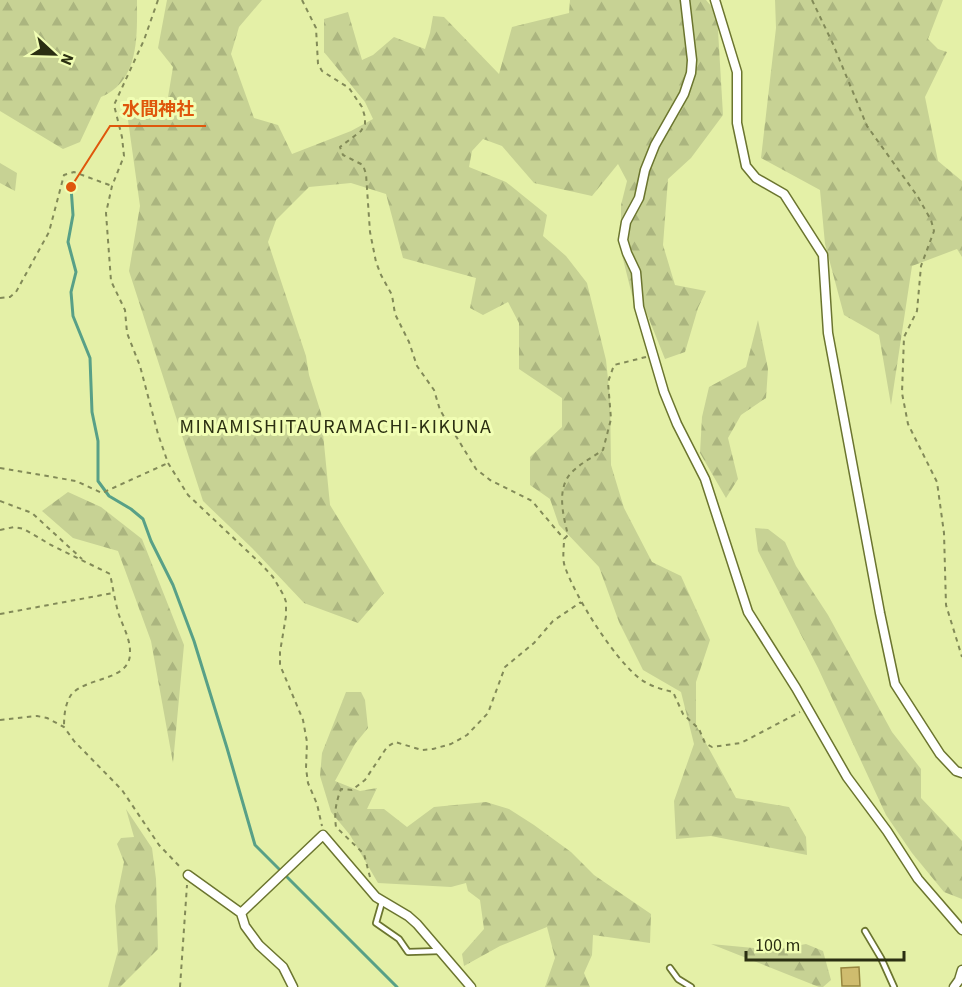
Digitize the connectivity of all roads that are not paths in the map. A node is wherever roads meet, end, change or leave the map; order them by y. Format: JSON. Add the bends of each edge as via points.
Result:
{"nodes":[{"id":1,"x":685,"y":0,"type":"edge"},
{"id":2,"x":715,"y":0,"type":"edge"},
{"id":3,"x":962,"y":773,"type":"edge"},
{"id":4,"x":188,"y":875,"type":"road end"},
{"id":5,"x":382,"y":902,"type":"junction"},
{"id":6,"x":241,"y":913,"type":"junction"},
{"id":7,"x":962,"y":930,"type":"edge"},
{"id":8,"x":865,"y":931,"type":"dead end"},
{"id":9,"x":440,"y":951,"type":"junction"},
{"id":10,"x":669,"y":968,"type":"dead end"},
{"id":11,"x":962,"y":970,"type":"edge"},
{"id":12,"x":293,"y":987,"type":"edge"},
{"id":13,"x":471,"y":987,"type":"edge"},
{"id":14,"x":691,"y":987,"type":"edge"},
{"id":15,"x":894,"y":987,"type":"edge"},
{"id":16,"x":954,"y":987,"type":"edge"}],
"edges":[{"from":1,"to":7,"type":"street","via":[[692,73],[675,114],[655,145],[639,198],[623,232],[636,272],[639,307],[670,409],[705,479],[748,612],[847,777],[918,879]]},
{"from":2,"to":3,"type":"street","via":[[737,72],[737,123],[746,166],[756,178],[784,194],[823,255],[830,344],[895,684],[940,754]]},
{"from":4,"to":6,"type":"street"},
{"from":5,"to":6,"type":"street","via":[[323,835]]},
{"from":5,"to":9,"type":"street","via":[[408,916]]},
{"from":5,"to":9,"type":"lane","via":[[376,923],[399,939],[408,952]]},
{"from":6,"to":12,"type":"street","via":[[252,936],[283,967]]},
{"from":8,"to":15,"type":"lane"},
{"from":9,"to":13,"type":"street"},
{"from":10,"to":14,"type":"lane"},
{"from":11,"to":16,"type":"street"}]}
